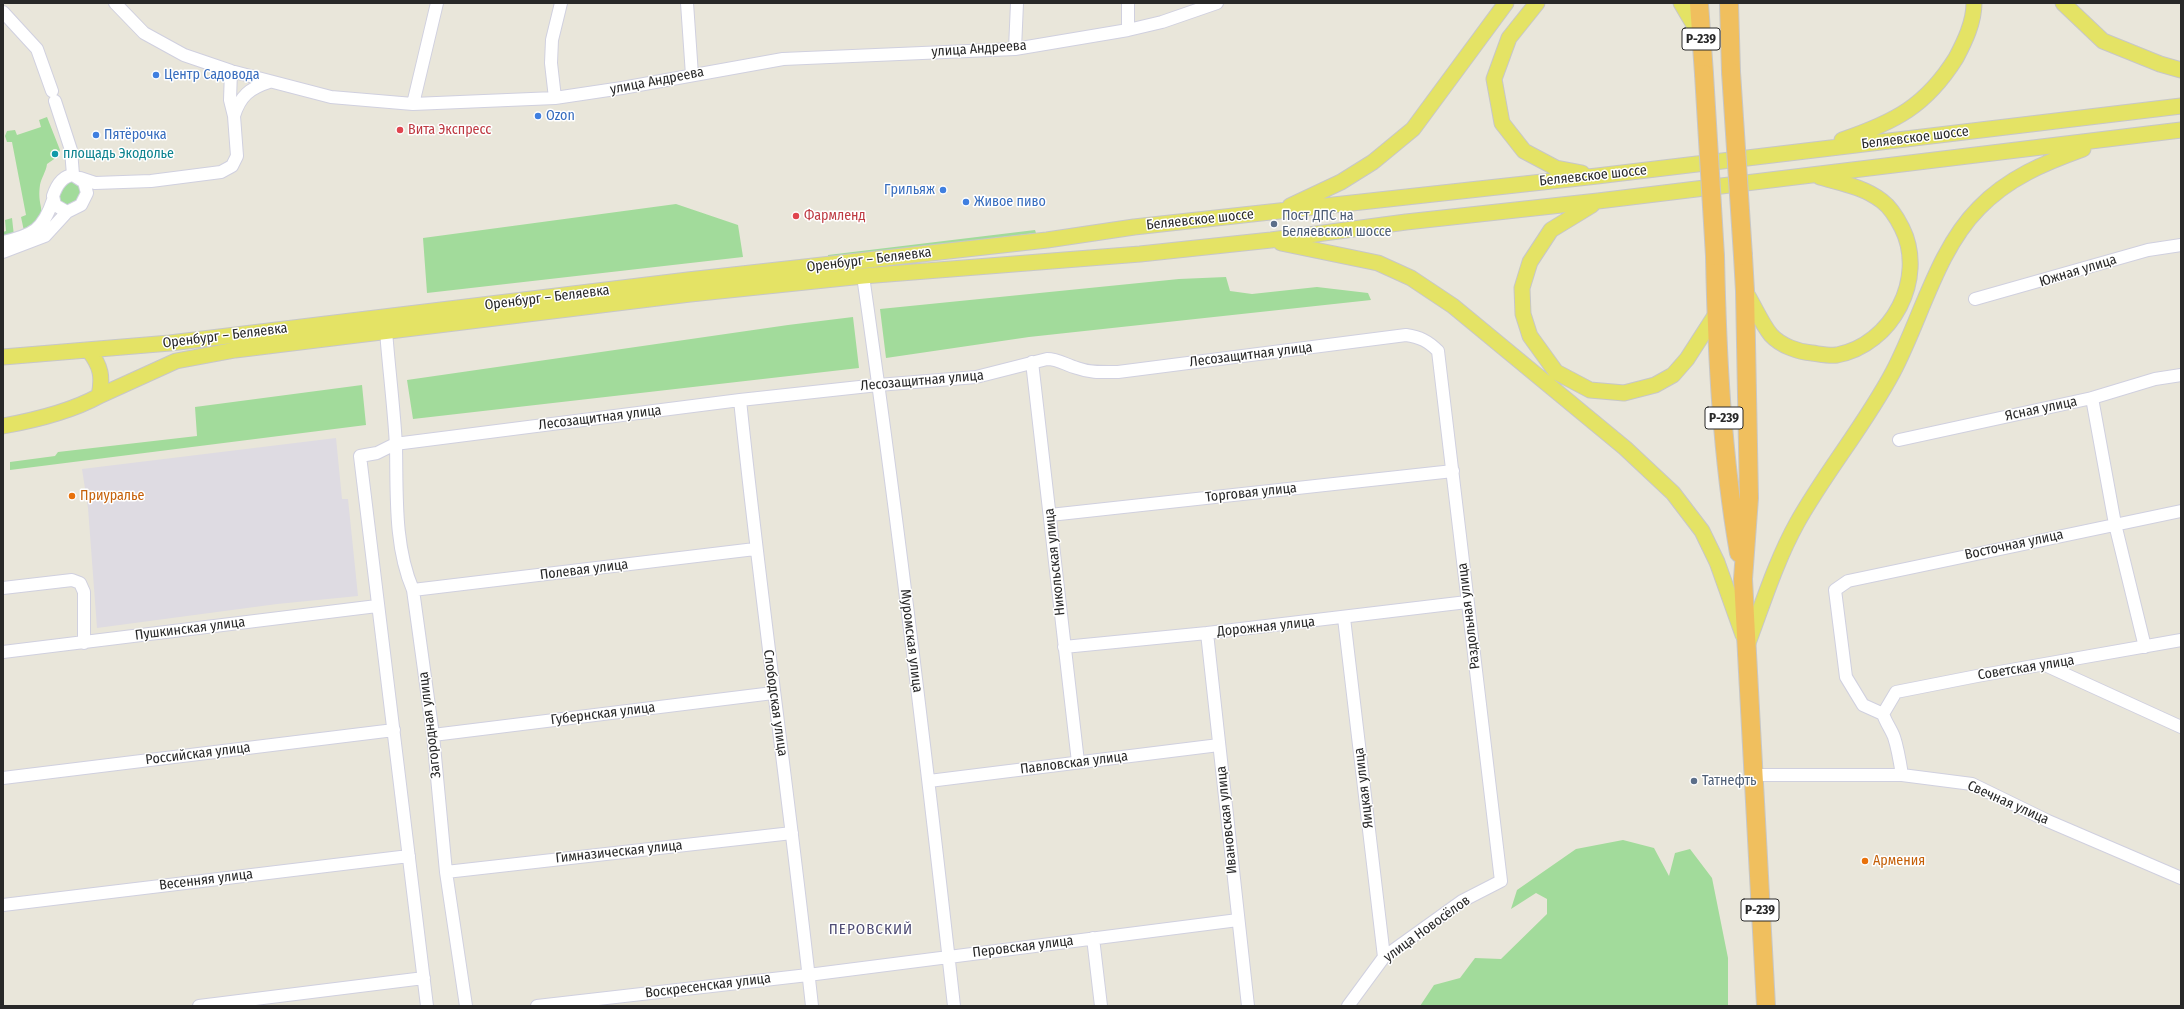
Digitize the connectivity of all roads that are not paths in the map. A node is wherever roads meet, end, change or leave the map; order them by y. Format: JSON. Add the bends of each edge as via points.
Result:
{"nodes":[{"id":1,"x":437,"y":3,"type":"edge"},
{"id":2,"x":561,"y":3,"type":"edge"},
{"id":3,"x":686,"y":3,"type":"edge"},
{"id":4,"x":1017,"y":3,"type":"edge"},
{"id":5,"x":1128,"y":3,"type":"edge"},
{"id":6,"x":1217,"y":3,"type":"edge"},
{"id":7,"x":1506,"y":3,"type":"edge"},
{"id":8,"x":1537,"y":3,"type":"edge"},
{"id":9,"x":1681,"y":3,"type":"edge"},
{"id":10,"x":1699,"y":3,"type":"edge"},
{"id":11,"x":1974,"y":3,"type":"edge"},
{"id":12,"x":2063,"y":3,"type":"edge"},
{"id":13,"x":118,"y":4,"type":"edge"},
{"id":14,"x":1730,"y":7,"type":"edge"},
{"id":15,"x":3,"y":12,"type":"edge"},
{"id":16,"x":1128,"y":30,"type":"junction"},
{"id":17,"x":1701,"y":37,"type":"junction"},
{"id":18,"x":1015,"y":49,"type":"junction"},
{"id":19,"x":2181,"y":70,"type":"edge"},
{"id":20,"x":231,"y":71,"type":"junction"},
{"id":21,"x":692,"y":75,"type":"junction"},
{"id":22,"x":269,"y":82,"type":"junction"},
{"id":23,"x":555,"y":98,"type":"junction"},
{"id":24,"x":413,"y":104,"type":"junction"},
{"id":25,"x":2181,"y":106,"type":"edge"},
{"id":26,"x":234,"y":116,"type":"junction"},
{"id":27,"x":2181,"y":130,"type":"edge"},
{"id":28,"x":2105,"y":140,"type":"junction"},
{"id":29,"x":1816,"y":150,"type":"junction"},
{"id":30,"x":1813,"y":175,"type":"junction"},
{"id":31,"x":1597,"y":176,"type":"junction"},
{"id":32,"x":76,"y":177,"type":"junction"},
{"id":33,"x":112,"y":182,"type":"junction"},
{"id":34,"x":85,"y":199,"type":"junction"},
{"id":35,"x":53,"y":200,"type":"junction"},
{"id":36,"x":1598,"y":201,"type":"junction"},
{"id":37,"x":67,"y":212,"type":"junction"},
{"id":38,"x":1277,"y":212,"type":"junction"},
{"id":39,"x":1270,"y":240,"type":"junction"},
{"id":40,"x":3,"y":242,"type":"edge"},
{"id":41,"x":1005,"y":245,"type":"joint"},
{"id":42,"x":2181,"y":245,"type":"edge"},
{"id":43,"x":3,"y":252,"type":"edge"},
{"id":44,"x":1007,"y":264,"type":"joint"},
{"id":45,"x":862,"y":276,"type":"junction"},
{"id":46,"x":1745,"y":290,"type":"junction"},
{"id":47,"x":1975,"y":299,"type":"dead end"},
{"id":48,"x":1716,"y":314,"type":"junction"},
{"id":49,"x":386,"y":331,"type":"junction"},
{"id":50,"x":89,"y":351,"type":"junction"},
{"id":51,"x":1438,"y":351,"type":"joint"},
{"id":52,"x":3,"y":357,"type":"edge"},
{"id":53,"x":1032,"y":362,"type":"junction"},
{"id":54,"x":2181,"y":375,"type":"edge"},
{"id":55,"x":878,"y":385,"type":"junction"},
{"id":56,"x":99,"y":396,"type":"junction"},
{"id":57,"x":2092,"y":398,"type":"junction"},
{"id":58,"x":740,"y":400,"type":"junction"},
{"id":59,"x":3,"y":426,"type":"edge"},
{"id":60,"x":1899,"y":440,"type":"dead end"},
{"id":61,"x":396,"y":444,"type":"junction"},
{"id":62,"x":1453,"y":471,"type":"junction"},
{"id":63,"x":2181,"y":511,"type":"edge"},
{"id":64,"x":1050,"y":515,"type":"junction"},
{"id":65,"x":2114,"y":524,"type":"junction"},
{"id":66,"x":755,"y":549,"type":"junction"},
{"id":67,"x":1743,"y":579,"type":"junction"},
{"id":68,"x":3,"y":588,"type":"edge"},
{"id":69,"x":413,"y":590,"type":"junction"},
{"id":70,"x":1467,"y":602,"type":"junction"},
{"id":71,"x":377,"y":606,"type":"junction"},
{"id":72,"x":1344,"y":618,"type":"junction"},
{"id":73,"x":1207,"y":633,"type":"junction"},
{"id":74,"x":2181,"y":640,"type":"edge"},
{"id":75,"x":84,"y":643,"type":"junction"},
{"id":76,"x":1746,"y":646,"type":"junction"},
{"id":77,"x":1064,"y":647,"type":"junction"},
{"id":78,"x":2145,"y":647,"type":"junction"},
{"id":79,"x":3,"y":652,"type":"edge"},
{"id":80,"x":2078,"y":659,"type":"junction"},
{"id":81,"x":2045,"y":665,"type":"junction"},
{"id":82,"x":2072,"y":679,"type":"junction"},
{"id":83,"x":773,"y":693,"type":"junction"},
{"id":84,"x":1883,"y":714,"type":"junction"},
{"id":85,"x":2181,"y":727,"type":"edge"},
{"id":86,"x":394,"y":730,"type":"junction"},
{"id":87,"x":433,"y":734,"type":"junction"},
{"id":88,"x":1219,"y":745,"type":"junction"},
{"id":89,"x":1078,"y":762,"type":"junction"},
{"id":90,"x":1753,"y":775,"type":"junction"},
{"id":91,"x":1902,"y":775,"type":"junction"},
{"id":92,"x":3,"y":778,"type":"edge"},
{"id":93,"x":928,"y":781,"type":"junction"},
{"id":94,"x":792,"y":833,"type":"junction"},
{"id":95,"x":409,"y":856,"type":"junction"},
{"id":96,"x":446,"y":872,"type":"junction"},
{"id":97,"x":2181,"y":878,"type":"edge"},
{"id":98,"x":1501,"y":880,"type":"joint"},
{"id":99,"x":3,"y":905,"type":"edge"},
{"id":100,"x":1238,"y":920,"type":"junction"},
{"id":101,"x":1093,"y":938,"type":"junction"},
{"id":102,"x":949,"y":957,"type":"junction"},
{"id":103,"x":1384,"y":957,"type":"junction"},
{"id":104,"x":808,"y":975,"type":"junction"},
{"id":105,"x":424,"y":978,"type":"junction"},
{"id":106,"x":199,"y":1006,"type":"edge"},
{"id":107,"x":427,"y":1006,"type":"edge"},
{"id":108,"x":466,"y":1006,"type":"edge"},
{"id":109,"x":537,"y":1006,"type":"edge"},
{"id":110,"x":812,"y":1006,"type":"edge"},
{"id":111,"x":954,"y":1006,"type":"edge"},
{"id":112,"x":1101,"y":1006,"type":"edge"},
{"id":113,"x":1248,"y":1006,"type":"edge"},
{"id":114,"x":1348,"y":1006,"type":"edge"},
{"id":115,"x":1766,"y":1006,"type":"edge"}],
"edges":[{"from":1,"to":24,"type":"street"},
{"from":2,"to":23,"type":"street","via":[[552,40],[551,63]]},
{"from":3,"to":21,"type":"street"},
{"from":4,"to":18,"type":"street"},
{"from":5,"to":16,"type":"street"},
{"from":6,"to":16,"type":"street","name":"улица Андреева","via":[[1162,22]]},
{"from":7,"to":38,"type":"main road","via":[[1413,129],[1373,162],[1341,182]]},
{"from":8,"to":31,"type":"main road","via":[[1509,38],[1494,79],[1502,123],[1524,151],[1556,168]]},
{"from":9,"to":17,"type":"main road"},
{"from":10,"to":17,"type":"highway","number":"Р-239"},
{"from":11,"to":29,"type":"main road","via":[[1962,47],[1943,78],[1919,103],[1893,120]]},
{"from":12,"to":19,"type":"main road","via":[[2103,41]]},
{"from":13,"to":20,"type":"street","name":"улица Андреева","via":[[150,36],[184,55]]},
{"from":14,"to":46,"type":"highway","number":"Р-239","bridge":true,"via":[[1731,72]]},
{"from":15,"to":32,"type":"street","via":[[37,50],[71,150]]},
{"from":16,"to":18,"type":"street","name":"улица Андреева"},
{"from":17,"to":48,"type":"highway","number":"Р-239","bridge":true,"via":[[1715,256]]},
{"from":18,"to":21,"type":"street","name":"улица Андреева","via":[[783,59]]},
{"from":20,"to":22,"type":"street","name":"улица Андреева"},
{"from":20,"to":26,"type":"street","via":[[230,100]]},
{"from":21,"to":23,"type":"street","name":"улица Андреева"},
{"from":22,"to":24,"type":"street","name":"улица Андреева","via":[[331,97]]},
{"from":22,"to":26,"type":"street","via":[[244,94]]},
{"from":23,"to":24,"type":"street","name":"улица Андреева"},
{"from":25,"to":29,"type":"main road","name":"Беляевское шоссе"},
{"from":26,"to":33,"type":"street","via":[[238,156],[232,166],[222,172],[179,178]]},
{"from":27,"to":28,"type":"main road","name":"Беляевское шоссе"},
{"from":28,"to":30,"type":"main road","name":"Беляевское шоссе"},
{"from":28,"to":76,"type":"main road","via":[[2022,175],[1998,191],[1963,227],[1939,270],[1893,372],[1856,434],[1797,523]]},
{"from":29,"to":31,"type":"main road","name":"Беляевское шоссе"},
{"from":30,"to":36,"type":"main road","name":"Беляевское шоссе"},
{"from":30,"to":46,"type":"main road","via":[[1862,189],[1883,201],[1897,219],[1905,235],[1910,255],[1910,272],[1904,296],[1895,315],[1878,334],[1855,350],[1835,356],[1798,352],[1772,336]]},
{"from":31,"to":38,"type":"main road","name":"Беляевское шоссе"},
{"from":32,"to":33,"type":"street","via":[[95,183]]},
{"from":32,"to":34,"type":"street","via":[[86,185]]},
{"from":32,"to":35,"type":"street","via":[[66,176],[54,192]]},
{"from":33,"to":34,"type":"street"},
{"from":34,"to":37,"type":"street"},
{"from":35,"to":37,"type":"street"},
{"from":35,"to":40,"type":"street","via":[[46,220],[38,228]]},
{"from":36,"to":39,"type":"main road","name":"Беляевское шоссе"},
{"from":36,"to":48,"type":"main road","via":[[1551,230],[1530,262],[1522,288],[1523,314],[1530,336],[1556,372],[1590,390],[1624,393],[1654,385],[1673,375],[1687,359]]},
{"from":37,"to":43,"type":"street","via":[[45,236]]},
{"from":38,"to":41,"type":"main road","name":"Беляевское шоссе","via":[[1134,227]]},
{"from":39,"to":44,"type":"main road","name":"Беляевское шоссе","via":[[1140,254]]},
{"from":39,"to":76,"type":"main road","via":[[1378,263],[1411,278],[1453,306],[1625,448],[1673,493],[1702,531],[1717,562]]},
{"from":41,"to":50,"type":"main road","name":"Оренбург – Беляевка"},
{"from":42,"to":47,"type":"street","name":"Южная улица","via":[[2148,250]]},
{"from":44,"to":45,"type":"main road","name":"Оренбург – Беляевка"},
{"from":45,"to":49,"type":"main road","name":"Оренбург – Беляевка"},
{"from":45,"to":55,"type":"street","name":"Муромская улица"},
{"from":46,"to":67,"type":"highway","number":"Р-239","via":[[1749,498]]},
{"from":48,"to":67,"type":"highway","number":"Р-239","via":[[1729,498]]},
{"from":49,"to":56,"type":"main road","name":"Оренбург – Беляевка","via":[[235,350],[176,361]]},
{"from":49,"to":61,"type":"street","name":"Загородная улица"},
{"from":50,"to":52,"type":"main road","name":"Оренбург – Беляевка"},
{"from":50,"to":56,"type":"main road","via":[[101,368],[103,380]]},
{"from":51,"to":53,"type":"street","name":"Лесозащитная улица","via":[[1430,342],[1406,334],[1118,372],[1094,372],[1054,359]]},
{"from":51,"to":62,"type":"street","name":"Раздольная улица"},
{"from":53,"to":55,"type":"street","name":"Лесозащитная улица","via":[[976,377]]},
{"from":53,"to":64,"type":"street","name":"Никольская улица"},
{"from":54,"to":57,"type":"street","name":"Ясная улица","via":[[2155,379]]},
{"from":55,"to":58,"type":"street","name":"Лесозащитная улица"},
{"from":55,"to":93,"type":"street","name":"Муромская улица"},
{"from":56,"to":59,"type":"main road","name":"Оренбург – Беляевка","via":[[83,405],[28,422]]},
{"from":57,"to":60,"type":"street","name":"Ясная улица"},
{"from":57,"to":65,"type":"street"},
{"from":58,"to":61,"type":"street","name":"Лесозащитная улица"},
{"from":58,"to":66,"type":"street","name":"Слободская улица"},
{"from":61,"to":69,"type":"street","name":"Загородная улица","via":[[398,514],[404,570]]},
{"from":61,"to":71,"type":"street","name":"Лесозащитная улица","via":[[377,453],[360,456]]},
{"from":62,"to":64,"type":"street","name":"Торговая улица"},
{"from":62,"to":70,"type":"street","name":"Раздольная улица"},
{"from":63,"to":65,"type":"street","name":"Восточная улица"},
{"from":64,"to":77,"type":"street","name":"Никольская улица"},
{"from":65,"to":78,"type":"street"},
{"from":65,"to":84,"type":"street","name":"Восточная улица","via":[[1848,580],[1835,590],[1846,677],[1863,705]]},
{"from":66,"to":69,"type":"street","name":"Полевая улица"},
{"from":66,"to":83,"type":"street","name":"Слободская улица"},
{"from":67,"to":76,"type":"highway","number":"Р-239"},
{"from":68,"to":75,"type":"street","via":[[72,580],[80,583],[84,592]]},
{"from":69,"to":87,"type":"street","name":"Загородная улица"},
{"from":70,"to":72,"type":"street","name":"Дорожная улица"},
{"from":70,"to":98,"type":"street","name":"Раздольная улица"},
{"from":71,"to":75,"type":"street","name":"Пушкинская улица"},
{"from":71,"to":86,"type":"street"},
{"from":72,"to":73,"type":"street","name":"Дорожная улица"},
{"from":72,"to":103,"type":"street","name":"Яицкая улица"},
{"from":73,"to":77,"type":"street","name":"Дорожная улица"},
{"from":73,"to":88,"type":"street","name":"Ивановская улица"},
{"from":74,"to":78,"type":"street","name":"Советская улица"},
{"from":75,"to":79,"type":"street","name":"Пушкинская улица"},
{"from":76,"to":90,"type":"highway","number":"Р-239"},
{"from":77,"to":89,"type":"street","name":"Никольская улица"},
{"from":78,"to":80,"type":"street","name":"Советская улица"},
{"from":80,"to":81,"type":"street","name":"Советская улица"},
{"from":80,"to":82,"type":"street"},
{"from":81,"to":82,"type":"street"},
{"from":81,"to":84,"type":"street","name":"Советская улица","via":[[1896,692]]},
{"from":82,"to":85,"type":"street"},
{"from":83,"to":87,"type":"street","name":"Губернская улица"},
{"from":83,"to":94,"type":"street","name":"Слободская улица"},
{"from":84,"to":91,"type":"street","via":[[1900,756]]},
{"from":86,"to":92,"type":"street","name":"Российская улица"},
{"from":86,"to":95,"type":"street"},
{"from":87,"to":96,"type":"street","name":"Загородная улица"},
{"from":88,"to":89,"type":"street","name":"Павловская улица"},
{"from":88,"to":100,"type":"street","name":"Ивановская улица"},
{"from":89,"to":93,"type":"street","name":"Павловская улица"},
{"from":90,"to":91,"type":"street","name":"Свечная улица"},
{"from":90,"to":115,"type":"highway","number":"Р-239"},
{"from":91,"to":97,"type":"street","name":"Свечная улица","via":[[1972,784],[2048,821]]},
{"from":93,"to":102,"type":"street","name":"Муромская улица"},
{"from":94,"to":96,"type":"street","name":"Гимназическая улица"},
{"from":94,"to":104,"type":"street","name":"Слободская улица"},
{"from":95,"to":99,"type":"street","name":"Весенняя улица"},
{"from":95,"to":105,"type":"street"},
{"from":96,"to":108,"type":"street","name":"Загородная улица"},
{"from":98,"to":103,"type":"street","name":"улица Новосёлов","via":[[1462,901]]},
{"from":100,"to":101,"type":"street","name":"Перовская улица"},
{"from":100,"to":113,"type":"street","name":"Ивановская улица"},
{"from":101,"to":102,"type":"street","name":"Перовская улица"},
{"from":101,"to":112,"type":"street"},
{"from":102,"to":104,"type":"street","name":"Перовская улица"},
{"from":102,"to":111,"type":"street","name":"Муромская улица"},
{"from":103,"to":114,"type":"street","name":"улица Новосёлов"},
{"from":104,"to":109,"type":"street","name":"Воскресенская улица"},
{"from":104,"to":110,"type":"street","name":"Слободская улица"},
{"from":105,"to":106,"type":"street"},
{"from":105,"to":107,"type":"street"}]}
